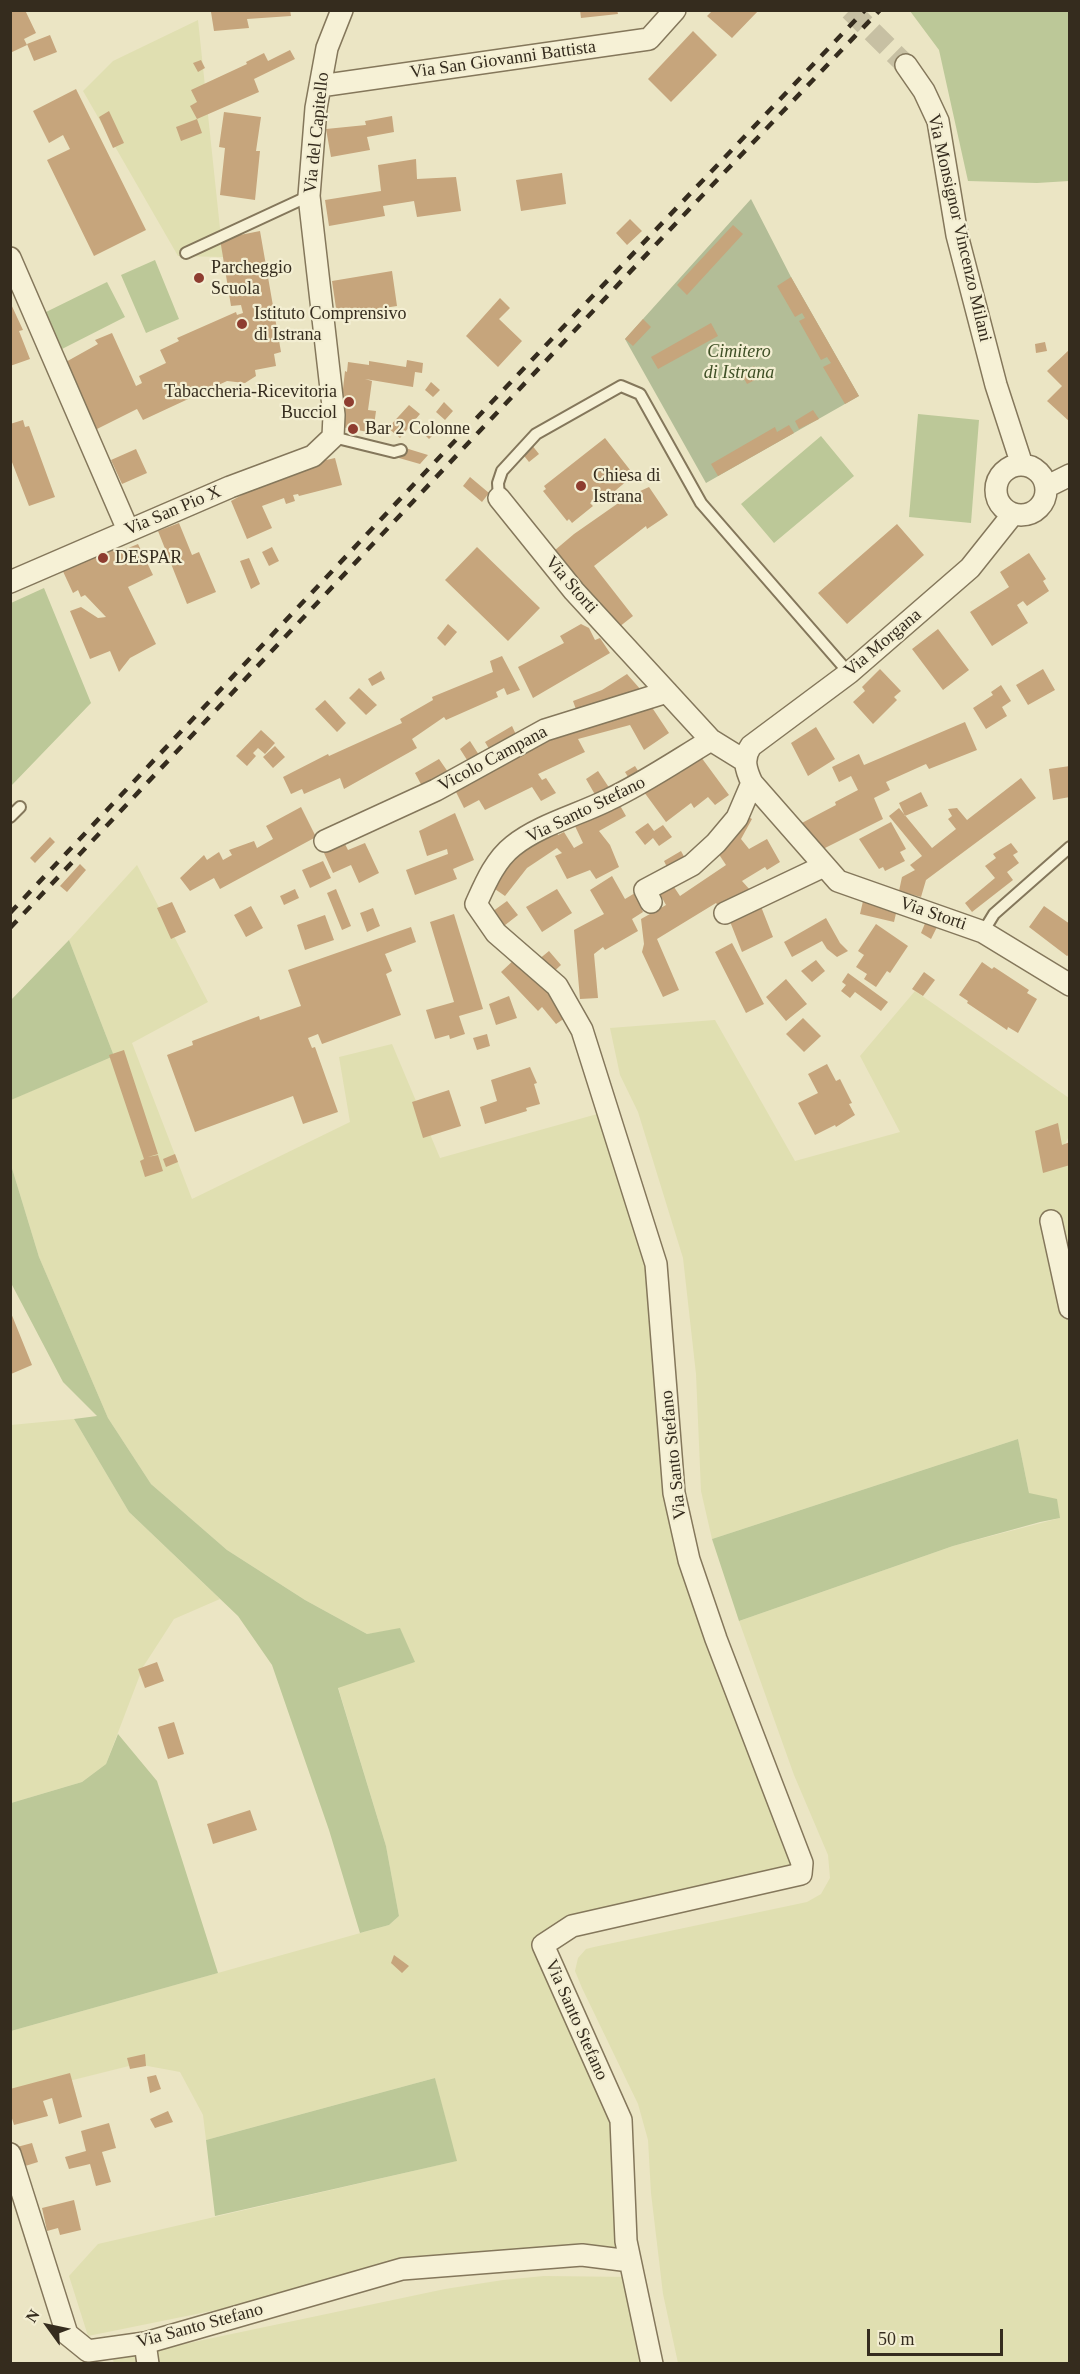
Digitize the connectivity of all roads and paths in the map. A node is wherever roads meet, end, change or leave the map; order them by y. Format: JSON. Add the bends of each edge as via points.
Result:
{"nodes":[{"id":1,"x":342,"y":10,"type":"edge"},
{"id":2,"x":675,"y":10,"type":"edge"},
{"id":3,"x":906,"y":65,"type":"tunnel mouth"},
{"id":4,"x":320,"y":86,"type":"junction"},
{"id":5,"x":309,"y":196,"type":"junction"},
{"id":6,"x":186,"y":253,"type":"dead end"},
{"id":7,"x":10,"y":258,"type":"edge"},
{"id":8,"x":333,"y":437,"type":"junction"},
{"id":9,"x":401,"y":450,"type":"dead end"},
{"id":10,"x":1022,"y":465,"type":"junction"},
{"id":11,"x":1070,"y":475,"type":"edge"},
{"id":12,"x":1046,"y":487,"type":"junction"},
{"id":13,"x":498,"y":498,"type":"joint"},
{"id":14,"x":1013,"y":514,"type":"junction"},
{"id":15,"x":128,"y":530,"type":"junction"},
{"id":16,"x":10,"y":582,"type":"edge"},
{"id":17,"x":849,"y":673,"type":"junction"},
{"id":18,"x":667,"y":693,"type":"junction"},
{"id":19,"x":711,"y":740,"type":"junction"},
{"id":20,"x":745,"y":761,"type":"junction"},
{"id":21,"x":752,"y":783,"type":"junction"},
{"id":22,"x":20,"y":807,"type":"dead end"},
{"id":23,"x":10,"y":817,"type":"edge"},
{"id":24,"x":325,"y":841,"type":"dead end"},
{"id":25,"x":1070,"y":847,"type":"edge"},
{"id":26,"x":824,"y":866,"type":"junction"},
{"id":27,"x":651,"y":902,"type":"dead end"},
{"id":28,"x":725,"y":913,"type":"dead end"},
{"id":29,"x":983,"y":932,"type":"junction"},
{"id":30,"x":1070,"y":985,"type":"edge"},
{"id":31,"x":1051,"y":1221,"type":"dead end"},
{"id":32,"x":1070,"y":1308,"type":"edge"},
{"id":33,"x":10,"y":2154,"type":"edge"},
{"id":34,"x":630,"y":2261,"type":"junction"},
{"id":35,"x":145,"y":2343,"type":"junction"},
{"id":36,"x":148,"y":2364,"type":"edge"},
{"id":37,"x":652,"y":2364,"type":"edge"}],
"edges":[{"from":1,"to":4,"type":"street","name":"Via del Capitello","via":[[327,48]]},
{"from":2,"to":4,"type":"street","name":"Via San Giovanni Battista","via":[[649,39]]},
{"from":3,"to":10,"type":"street","name":"Via Monsignor Vincenzo Milani","via":[[938,121],[957,235],[996,385]]},
{"from":4,"to":5,"type":"street","name":"Via del Capitello"},
{"from":5,"to":6,"type":"lane"},
{"from":5,"to":8,"type":"street","name":"Via del Capitello","via":[[334,416]]},
{"from":7,"to":15,"type":"street"},
{"from":8,"to":9,"type":"lane","via":[[394,452]]},
{"from":8,"to":15,"type":"street","name":"Via San Pio X","via":[[313,456]]},
{"from":10,"to":12,"type":"street","via":[[1041,474]]},
{"from":10,"to":14,"type":"street","via":[[1007,470],[998,482],[1001,504]]},
{"from":11,"to":12,"type":"street"},
{"from":12,"to":14,"type":"street","via":[[1037,510]]},
{"from":13,"to":17,"type":"lane","name":"Via Storti","via":[[502,471],[536,434],[621,386],[640,394],[700,503]]},
{"from":13,"to":18,"type":"street","name":"Via Storti","via":[[574,591]]},
{"from":14,"to":17,"type":"street","name":"Via Morgana","via":[[970,568]]},
{"from":15,"to":16,"type":"street","name":"Via San Pio X"},
{"from":17,"to":20,"type":"street","name":"Via Morgana","via":[[751,746]]},
{"from":18,"to":19,"type":"street","name":"Via Storti"},
{"from":18,"to":24,"type":"street","name":"Vicolo Campana","via":[[545,730],[436,790]]},
{"from":19,"to":20,"type":"street","name":"Via Storti"},
{"from":19,"to":34,"type":"street","name":"Via Santo Stefano","via":[[654,776],[512,846],[491,873],[476,903],[496,933],[557,986],[582,1030],[656,1264],[674,1493],[689,1560],[802,1863],[801,1874],[572,1926],[543,1946],[621,2120]]},
{"from":20,"to":21,"type":"street","name":"Via Storti"},
{"from":21,"to":26,"type":"street","name":"Via Storti"},
{"from":21,"to":27,"type":"street","via":[[737,818],[716,843],[692,866],[645,890]]},
{"from":22,"to":23,"type":"lane"},
{"from":25,"to":29,"type":"lane","via":[[994,914]]},
{"from":26,"to":28,"type":"street"},
{"from":26,"to":29,"type":"street","name":"Via Storti","via":[[838,881]]},
{"from":29,"to":30,"type":"street","name":"Via Storti"},
{"from":31,"to":32,"type":"street"},
{"from":33,"to":35,"type":"street","name":"Via Santo Stefano","via":[[67,2334],[88,2351]]},
{"from":34,"to":35,"type":"street","name":"Via Santo Stefano","via":[[582,2254],[402,2269]]},
{"from":34,"to":37,"type":"street","name":"Via Santo Stefano"},
{"from":35,"to":36,"type":"street"}]}
